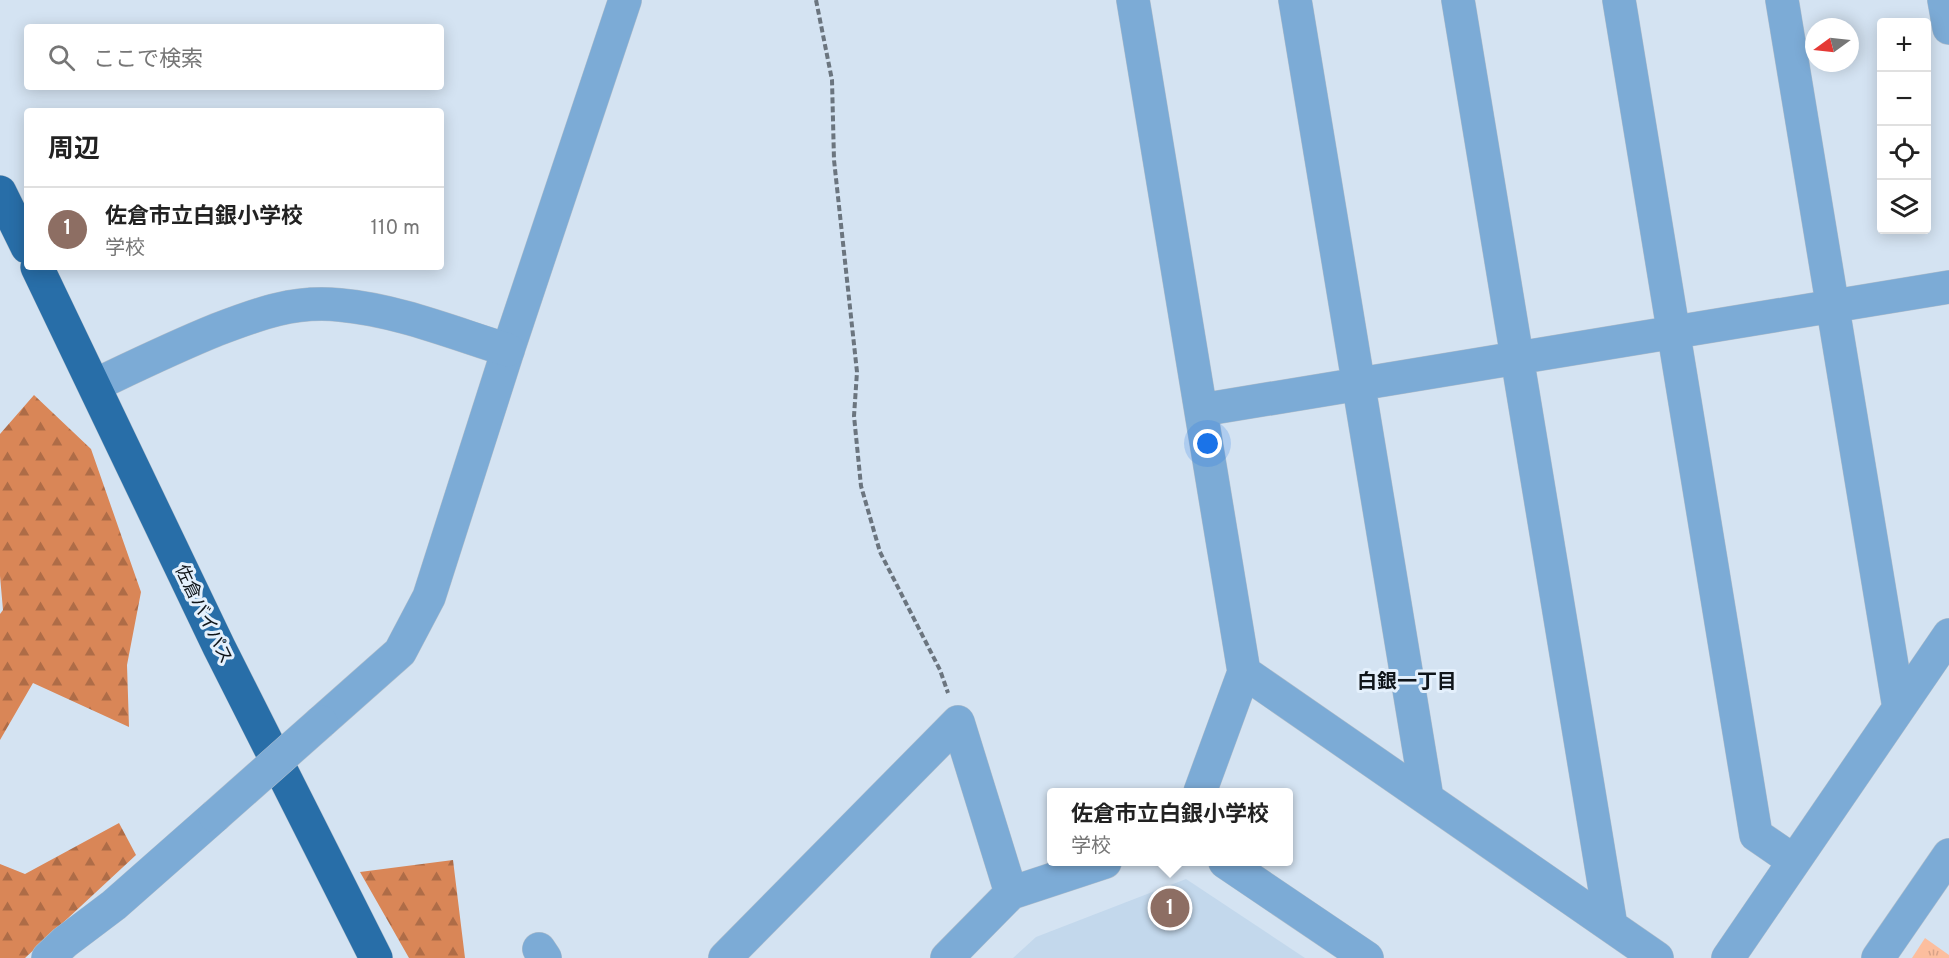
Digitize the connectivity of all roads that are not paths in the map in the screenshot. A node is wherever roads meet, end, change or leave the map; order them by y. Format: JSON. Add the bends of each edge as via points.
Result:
{"nodes":[{"id":1,"x":625,"y":0,"type":"edge"},
{"id":2,"x":1133,"y":0,"type":"edge"},
{"id":3,"x":1295,"y":0,"type":"edge"},
{"id":4,"x":1458,"y":0,"type":"edge"},
{"id":5,"x":1619,"y":0,"type":"edge"},
{"id":6,"x":1782,"y":0,"type":"edge"},
{"id":7,"x":1944,"y":0,"type":"edge"},
{"id":8,"x":1949,"y":28,"type":"edge"},
{"id":9,"x":0,"y":192,"type":"edge"},
{"id":10,"x":24,"y":241,"type":"edge"},
{"id":11,"x":38,"y":270,"type":"edge"},
{"id":12,"x":1949,"y":287,"type":"edge"},
{"id":13,"x":1833,"y":306,"type":"junction"},
{"id":14,"x":1674,"y":332,"type":"junction"},
{"id":15,"x":508,"y":350,"type":"junction"},
{"id":16,"x":1517,"y":358,"type":"junction"},
{"id":17,"x":1358,"y":384,"type":"junction"},
{"id":18,"x":95,"y":385,"type":"junction"},
{"id":19,"x":1201,"y":410,"type":"junction"},
{"id":20,"x":1949,"y":635,"type":"edge"},
{"id":21,"x":1244,"y":672,"type":"junction"},
{"id":22,"x":1899,"y":708,"type":"junction"},
{"id":23,"x":1201,"y":788,"type":"edge"},
{"id":24,"x":1427,"y":798,"type":"junction"},
{"id":25,"x":1949,"y":855,"type":"edge"},
{"id":26,"x":1794,"y":861,"type":"junction"},
{"id":27,"x":1090,"y":866,"type":"edge"},
{"id":28,"x":1232,"y":866,"type":"edge"},
{"id":29,"x":1011,"y":893,"type":"junction"},
{"id":30,"x":1611,"y":926,"type":"junction"},
{"id":31,"x":48,"y":958,"type":"edge"},
{"id":32,"x":376,"y":958,"type":"edge"},
{"id":33,"x":725,"y":958,"type":"edge"},
{"id":34,"x":947,"y":958,"type":"edge"},
{"id":35,"x":1367,"y":958,"type":"edge"},
{"id":36,"x":1657,"y":958,"type":"edge"},
{"id":37,"x":1728,"y":958,"type":"edge"},
{"id":38,"x":1878,"y":958,"type":"edge"}],
"edges":[{"from":1,"to":15,"type":"street"},
{"from":2,"to":19,"type":"street"},
{"from":3,"to":17,"type":"street"},
{"from":4,"to":16,"type":"street"},
{"from":5,"to":14,"type":"street"},
{"from":6,"to":13,"type":"street"},
{"from":7,"to":8,"type":"street"},
{"from":9,"to":10,"type":"highway"},
{"from":11,"to":18,"type":"highway","name":"佐倉バイパス"},
{"from":12,"to":13,"type":"street"},
{"from":13,"to":14,"type":"street"},
{"from":13,"to":22,"type":"street"},
{"from":14,"to":16,"type":"street"},
{"from":14,"to":26,"type":"street","via":[[1756,835]]},
{"from":15,"to":18,"type":"street","via":[[397,315],[339,304],[291,305],[262,312],[170,348]]},
{"from":15,"to":31,"type":"street","bridge":true,"via":[[429,597],[400,652],[114,905]]},
{"from":16,"to":17,"type":"street"},
{"from":16,"to":30,"type":"street"},
{"from":17,"to":19,"type":"street"},
{"from":17,"to":24,"type":"street"},
{"from":18,"to":32,"type":"highway","name":"佐倉バイパス","via":[[219,647]]},
{"from":19,"to":21,"type":"street"},
{"from":20,"to":22,"type":"street"},
{"from":21,"to":23,"type":"street"},
{"from":21,"to":24,"type":"street"},
{"from":22,"to":26,"type":"street"},
{"from":24,"to":30,"type":"street"},
{"from":25,"to":38,"type":"street"},
{"from":26,"to":37,"type":"street"},
{"from":27,"to":29,"type":"street"},
{"from":28,"to":35,"type":"street"},
{"from":29,"to":33,"type":"street","via":[[958,722]]},
{"from":29,"to":34,"type":"street"},
{"from":30,"to":36,"type":"street"}]}
